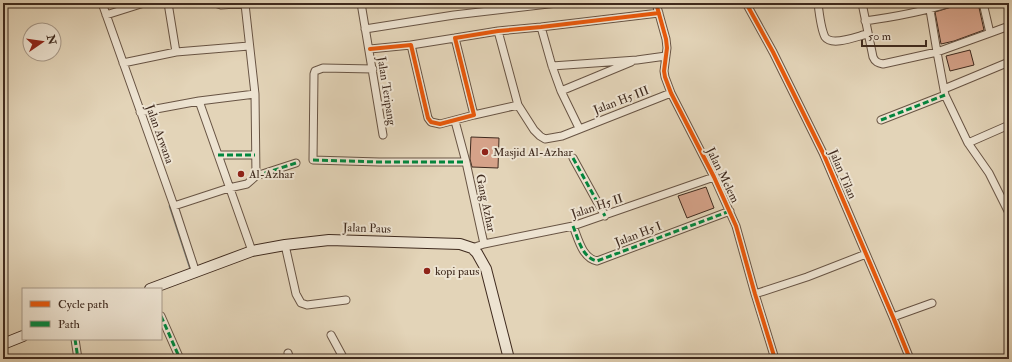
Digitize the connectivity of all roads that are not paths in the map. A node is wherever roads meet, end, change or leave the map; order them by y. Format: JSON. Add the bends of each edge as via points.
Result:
{"nodes":[{"id":1,"x":102,"y":3,"type":"edge"},
{"id":2,"x":144,"y":3,"type":"edge"},
{"id":3,"x":168,"y":3,"type":"edge"},
{"id":4,"x":215,"y":3,"type":"edge"},
{"id":5,"x":248,"y":3,"type":"edge"},
{"id":6,"x":361,"y":3,"type":"edge"},
{"id":7,"x":557,"y":3,"type":"edge"},
{"id":8,"x":656,"y":3,"type":"edge"},
{"id":9,"x":746,"y":3,"type":"edge"},
{"id":10,"x":818,"y":3,"type":"edge"},
{"id":11,"x":862,"y":3,"type":"edge"},
{"id":12,"x":950,"y":3,"type":"edge"},
{"id":13,"x":983,"y":3,"type":"edge"},
{"id":14,"x":930,"y":10,"type":"junction"},
{"id":15,"x":659,"y":13,"type":"junction"},
{"id":16,"x":106,"y":15,"type":"junction"},
{"id":17,"x":865,"y":21,"type":"junction"},
{"id":18,"x":1009,"y":26,"type":"edge"},
{"id":19,"x":541,"y":27,"type":"junction"},
{"id":20,"x":365,"y":29,"type":"junction"},
{"id":21,"x":498,"y":31,"type":"junction"},
{"id":22,"x":990,"y":33,"type":"junction"},
{"id":23,"x":867,"y":34,"type":"junction"},
{"id":24,"x":455,"y":38,"type":"junction"},
{"id":25,"x":411,"y":45,"type":"junction"},
{"id":26,"x":249,"y":46,"type":"junction"},
{"id":27,"x":370,"y":50,"type":"junction"},
{"id":28,"x":176,"y":52,"type":"junction"},
{"id":29,"x":936,"y":52,"type":"junction"},
{"id":30,"x":666,"y":56,"type":"junction"},
{"id":31,"x":637,"y":60,"type":"junction"},
{"id":32,"x":1009,"y":62,"type":"edge"},
{"id":33,"x":123,"y":63,"type":"junction"},
{"id":34,"x":552,"y":66,"type":"junction"},
{"id":35,"x":373,"y":69,"type":"junction"},
{"id":36,"x":561,"y":91,"type":"junction"},
{"id":37,"x":945,"y":92,"type":"junction"},
{"id":38,"x":671,"y":93,"type":"junction"},
{"id":39,"x":255,"y":94,"type":"junction"},
{"id":40,"x":199,"y":101,"type":"junction"},
{"id":41,"x":518,"y":105,"type":"junction"},
{"id":42,"x":140,"y":112,"type":"junction"},
{"id":43,"x":474,"y":116,"type":"junction"},
{"id":44,"x":881,"y":120,"type":"dead end"},
{"id":45,"x":455,"y":121,"type":"junction"},
{"id":46,"x":1009,"y":125,"type":"edge"},
{"id":47,"x":579,"y":128,"type":"junction"},
{"id":48,"x":383,"y":135,"type":"dead end"},
{"id":49,"x":968,"y":143,"type":"junction"},
{"id":50,"x":255,"y":154,"type":"junction"},
{"id":51,"x":218,"y":155,"type":"junction"},
{"id":52,"x":573,"y":158,"type":"dead end"},
{"id":53,"x":466,"y":162,"type":"junction"},
{"id":54,"x":296,"y":163,"type":"dead end"},
{"id":55,"x":256,"y":176,"type":"junction"},
{"id":56,"x":714,"y":177,"type":"junction"},
{"id":57,"x":229,"y":188,"type":"junction"},
{"id":58,"x":174,"y":206,"type":"junction"},
{"id":59,"x":730,"y":211,"type":"junction"},
{"id":60,"x":1009,"y":213,"type":"edge"},
{"id":61,"x":605,"y":216,"type":"junction"},
{"id":62,"x":573,"y":226,"type":"junction"},
{"id":63,"x":484,"y":244,"type":"junction"},
{"id":64,"x":285,"y":245,"type":"junction"},
{"id":65,"x":472,"y":248,"type":"junction"},
{"id":66,"x":252,"y":251,"type":"junction"},
{"id":67,"x":866,"y":254,"type":"junction"},
{"id":68,"x":196,"y":273,"type":"junction"},
{"id":69,"x":153,"y":288,"type":"edge"},
{"id":70,"x":754,"y":294,"type":"junction"},
{"id":71,"x":346,"y":300,"type":"dead end"},
{"id":72,"x":932,"y":303,"type":"dead end"},
{"id":73,"x":893,"y":317,"type":"junction"},
{"id":74,"x":162,"y":318,"type":"edge"},
{"id":75,"x":331,"y":335,"type":"dead end"},
{"id":76,"x":22,"y":336,"type":"edge"},
{"id":77,"x":75,"y":340,"type":"edge"},
{"id":78,"x":3,"y":344,"type":"edge"},
{"id":79,"x":78,"y":359,"type":"edge"},
{"id":80,"x":180,"y":359,"type":"edge"},
{"id":81,"x":344,"y":359,"type":"edge"},
{"id":82,"x":509,"y":359,"type":"edge"},
{"id":83,"x":775,"y":359,"type":"edge"},
{"id":84,"x":910,"y":359,"type":"edge"}],
"edges":[{"from":1,"to":16,"type":"street","name":"Jalan Arwana"},
{"from":2,"to":16,"type":"street"},
{"from":3,"to":28,"type":"street"},
{"from":4,"to":5,"type":"street"},
{"from":5,"to":26,"type":"street"},
{"from":6,"to":20,"type":"street","name":"Jalan Teripang"},
{"from":7,"to":20,"type":"street"},
{"from":8,"to":15,"type":"street","name":"Jalan Melem"},
{"from":9,"to":67,"type":"street","name":"Jalan Tilan","via":[[823,153]]},
{"from":10,"to":23,"type":"street","via":[[828,40],[837,42]]},
{"from":11,"to":17,"type":"street"},
{"from":12,"to":14,"type":"street"},
{"from":13,"to":22,"type":"street"},
{"from":14,"to":17,"type":"street"},
{"from":14,"to":29,"type":"street"},
{"from":15,"to":19,"type":"street"},
{"from":15,"to":30,"type":"street","name":"Jalan Melem","via":[[666,39]]},
{"from":16,"to":33,"type":"street","name":"Jalan Arwana"},
{"from":17,"to":23,"type":"street"},
{"from":18,"to":22,"type":"street"},
{"from":19,"to":21,"type":"street"},
{"from":19,"to":34,"type":"street"},
{"from":20,"to":27,"type":"street","name":"Jalan Teripang"},
{"from":21,"to":24,"type":"street"},
{"from":21,"to":41,"type":"street"},
{"from":22,"to":29,"type":"street"},
{"from":23,"to":29,"type":"street","via":[[873,57],[879,64]]},
{"from":24,"to":25,"type":"street"},
{"from":24,"to":43,"type":"street"},
{"from":25,"to":27,"type":"street"},
{"from":25,"to":45,"type":"street","via":[[428,118],[437,124]]},
{"from":26,"to":28,"type":"street"},
{"from":26,"to":39,"type":"street"},
{"from":27,"to":35,"type":"street","name":"Jalan Teripang"},
{"from":28,"to":33,"type":"street"},
{"from":29,"to":37,"type":"street"},
{"from":30,"to":31,"type":"street"},
{"from":30,"to":38,"type":"street","name":"Jalan Melem","via":[[664,71]]},
{"from":31,"to":34,"type":"street"},
{"from":31,"to":36,"type":"street"},
{"from":32,"to":37,"type":"street"},
{"from":33,"to":42,"type":"street","name":"Jalan Arwana"},
{"from":34,"to":36,"type":"street"},
{"from":35,"to":48,"type":"street","name":"Jalan Teripang"},
{"from":35,"to":53,"type":"street","via":[[323,68],[315,71],[313,160]]},
{"from":36,"to":47,"type":"street"},
{"from":37,"to":44,"type":"street"},
{"from":37,"to":49,"type":"street"},
{"from":38,"to":47,"type":"street","name":"Jalan H5 III"},
{"from":38,"to":56,"type":"street","name":"Jalan Melem"},
{"from":39,"to":40,"type":"street"},
{"from":39,"to":50,"type":"street"},
{"from":40,"to":42,"type":"street"},
{"from":40,"to":51,"type":"street"},
{"from":41,"to":43,"type":"street"},
{"from":41,"to":47,"type":"street","name":"Jalan H5 III","via":[[534,130],[545,139],[562,136]]},
{"from":42,"to":58,"type":"street","name":"Jalan Arwana"},
{"from":43,"to":45,"type":"street"},
{"from":45,"to":53,"type":"street","name":"Gang Azhar"},
{"from":46,"to":49,"type":"street"},
{"from":49,"to":60,"type":"street","via":[[990,173]]},
{"from":50,"to":51,"type":"street"},
{"from":50,"to":55,"type":"street"},
{"from":51,"to":57,"type":"street"},
{"from":52,"to":61,"type":"street"},
{"from":53,"to":63,"type":"street","name":"Gang Azhar"},
{"from":54,"to":55,"type":"street"},
{"from":55,"to":57,"type":"street","via":[[247,184]]},
{"from":56,"to":59,"type":"street","name":"Jalan Melem"},
{"from":56,"to":61,"type":"street","name":"Jalan H5 II"},
{"from":57,"to":58,"type":"street"},
{"from":57,"to":66,"type":"street"},
{"from":58,"to":68,"type":"street","name":"Jalan Arwana"},
{"from":59,"to":62,"type":"street","name":"Jalan H5 I","via":[[597,261],[586,254]]},
{"from":59,"to":70,"type":"street","name":"Jalan Melem","via":[[740,237]]},
{"from":61,"to":62,"type":"street","name":"Jalan H5 II"},
{"from":62,"to":63,"type":"street","name":"Jalan H5 II"},
{"from":63,"to":65,"type":"street","name":"Jalan H5 II"},
{"from":64,"to":65,"type":"main road","name":"Jalan Paus","via":[[329,240],[455,243]]},
{"from":64,"to":66,"type":"main road","name":"Jalan Paus"},
{"from":64,"to":71,"type":"street","via":[[296,294],[301,303],[307,305]]},
{"from":65,"to":82,"type":"main road","via":[[486,269]]},
{"from":66,"to":68,"type":"main road","name":"Jalan Paus"},
{"from":67,"to":70,"type":"street","via":[[807,278]]},
{"from":67,"to":73,"type":"street","name":"Jalan Tilan"},
{"from":68,"to":69,"type":"main road","name":"Jalan Paus"},
{"from":70,"to":83,"type":"street","name":"Jalan Melem"},
{"from":72,"to":73,"type":"street"},
{"from":73,"to":84,"type":"street","name":"Jalan Tilan"},
{"from":74,"to":80,"type":"street"},
{"from":75,"to":81,"type":"street"},
{"from":76,"to":78,"type":"main road"},
{"from":77,"to":79,"type":"street"}]}
